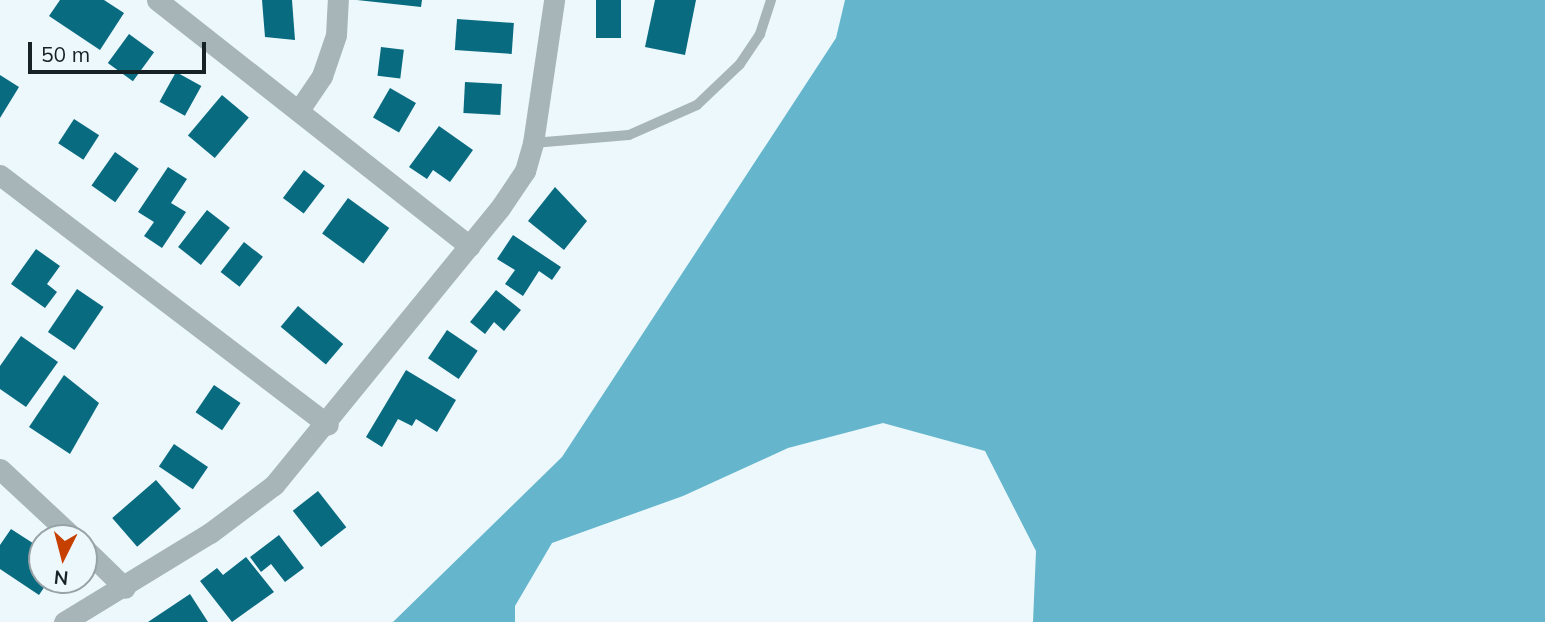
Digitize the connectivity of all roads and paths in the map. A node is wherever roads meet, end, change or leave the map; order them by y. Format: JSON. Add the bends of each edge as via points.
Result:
{"nodes":[{"id":1,"x":157,"y":0,"type":"edge"},
{"id":2,"x":338,"y":0,"type":"edge"},
{"id":3,"x":554,"y":0,"type":"edge"},
{"id":4,"x":771,"y":0,"type":"edge"},
{"id":5,"x":299,"y":110,"type":"junction"},
{"id":6,"x":533,"y":143,"type":"junction"},
{"id":7,"x":0,"y":175,"type":"edge"},
{"id":8,"x":470,"y":246,"type":"junction"},
{"id":9,"x":328,"y":425,"type":"junction"},
{"id":10,"x":0,"y":469,"type":"edge"},
{"id":11,"x":59,"y":524,"type":"edge"},
{"id":12,"x":98,"y":562,"type":"edge"},
{"id":13,"x":125,"y":588,"type":"junction"},
{"id":14,"x":64,"y":622,"type":"edge"}],
"edges":[{"from":1,"to":5,"type":"street"},
{"from":2,"to":5,"type":"street","via":[[336,36],[322,76]]},
{"from":3,"to":6,"type":"street"},
{"from":4,"to":6,"type":"lane","via":[[760,34],[740,64],[697,105],[629,135]]},
{"from":5,"to":8,"type":"street"},
{"from":6,"to":8,"type":"street","via":[[525,172]]},
{"from":7,"to":9,"type":"street"},
{"from":8,"to":9,"type":"street"},
{"from":9,"to":13,"type":"street","via":[[274,485]]},
{"from":10,"to":11,"type":"street"},
{"from":12,"to":13,"type":"street"},
{"from":13,"to":14,"type":"street"}]}
